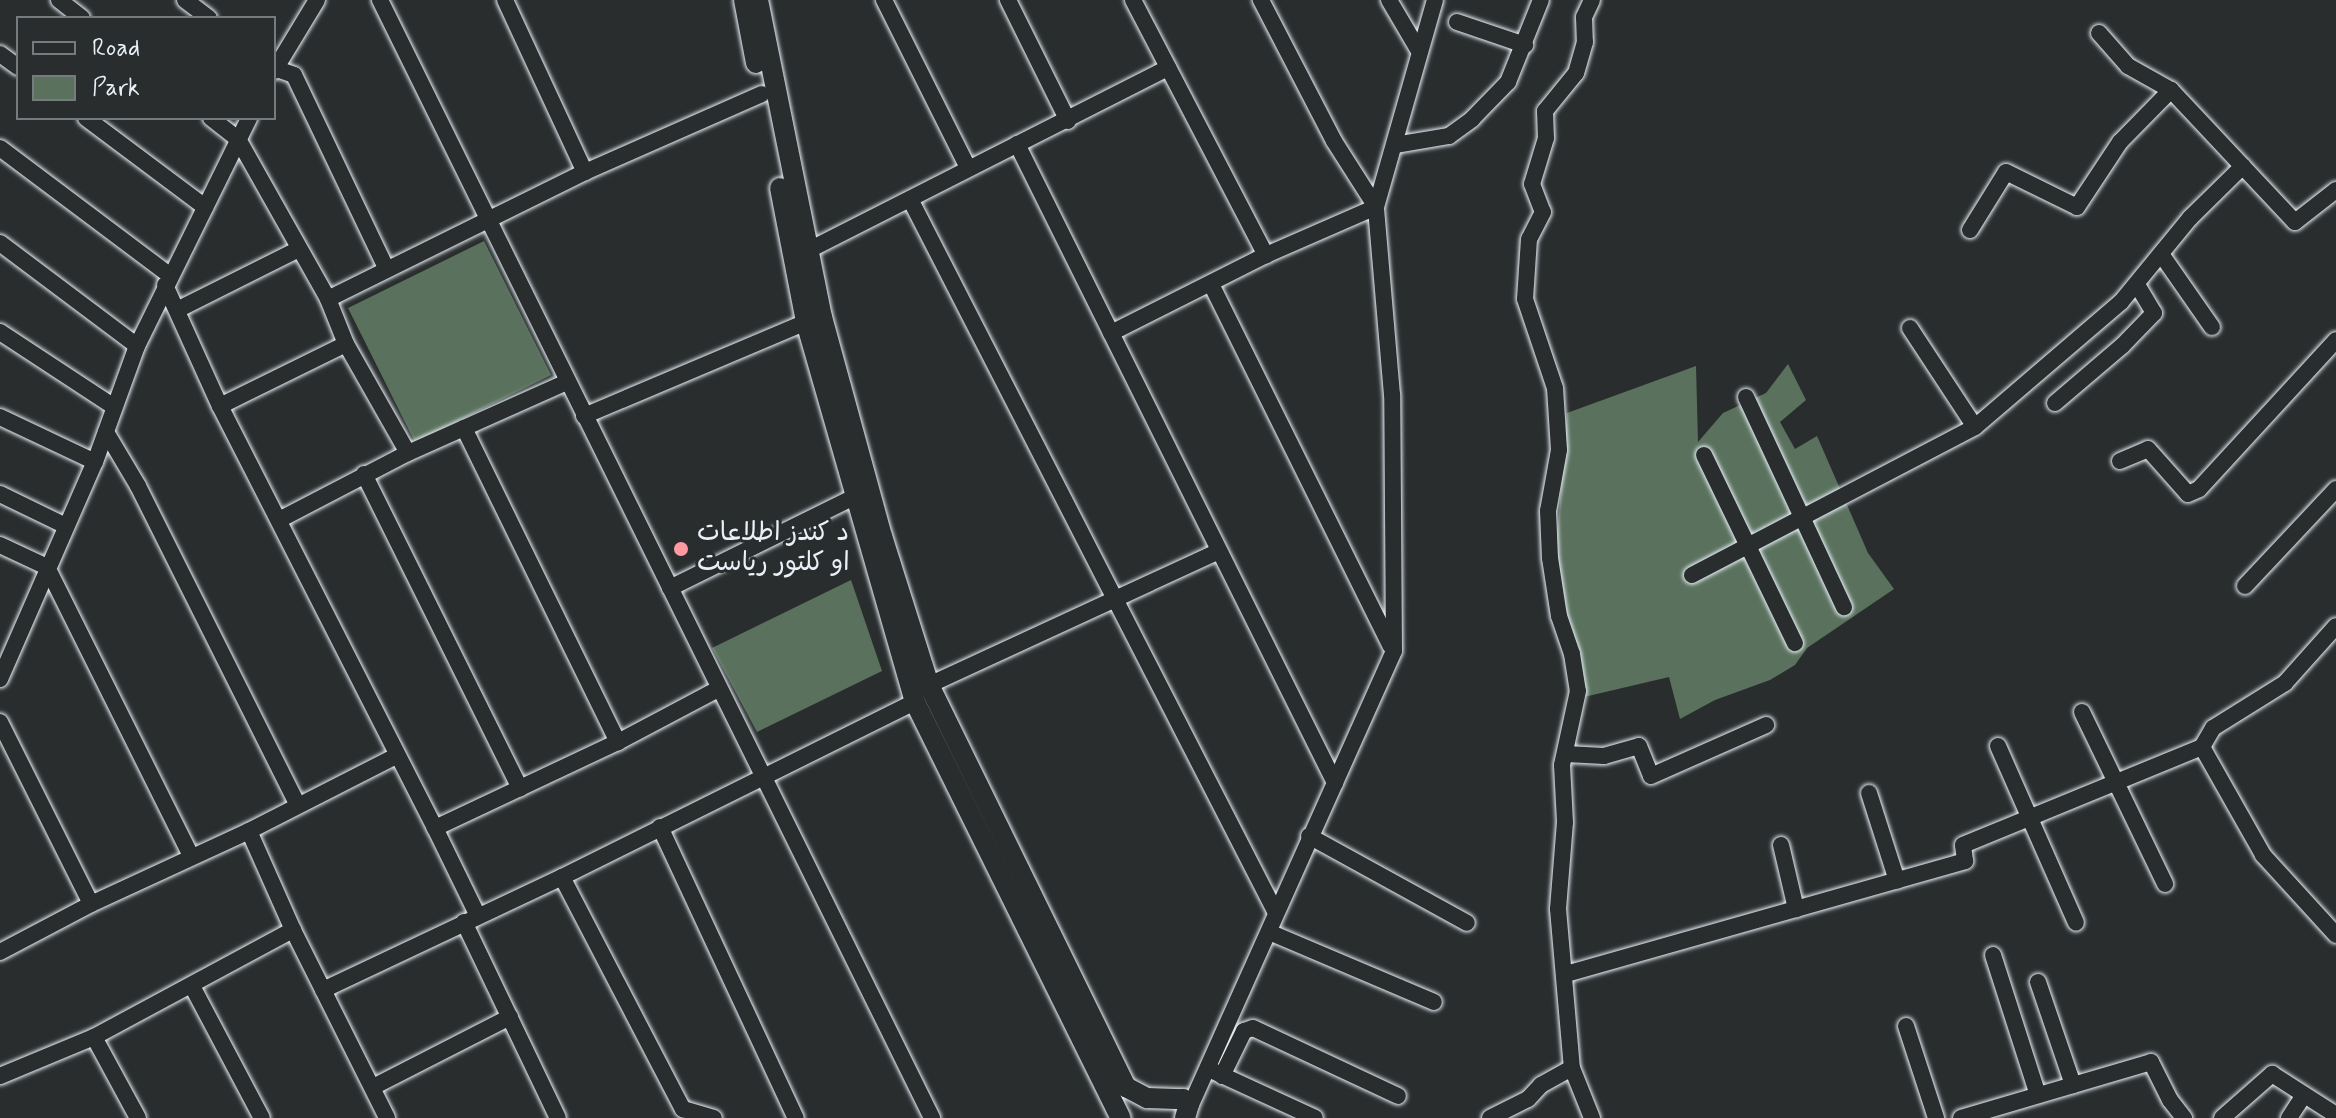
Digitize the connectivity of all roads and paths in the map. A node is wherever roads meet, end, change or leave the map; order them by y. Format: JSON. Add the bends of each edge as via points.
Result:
{"nodes":[{"id":1,"x":59,"y":0,"type":"edge"},
{"id":2,"x":185,"y":0,"type":"edge"},
{"id":3,"x":380,"y":0,"type":"edge"},
{"id":4,"x":505,"y":0,"type":"edge"},
{"id":5,"x":744,"y":0,"type":"edge"},
{"id":6,"x":758,"y":0,"type":"edge"},
{"id":7,"x":884,"y":0,"type":"edge"},
{"id":8,"x":1008,"y":0,"type":"edge"},
{"id":9,"x":1133,"y":0,"type":"edge"},
{"id":10,"x":1261,"y":0,"type":"edge"},
{"id":11,"x":1389,"y":0,"type":"edge"},
{"id":12,"x":1435,"y":0,"type":"edge"},
{"id":13,"x":1541,"y":0,"type":"edge"},
{"id":14,"x":1592,"y":0,"type":"edge"},
{"id":15,"x":313,"y":2,"type":"edge"},
{"id":16,"x":79,"y":16,"type":"edge"},
{"id":17,"x":206,"y":16,"type":"edge"},
{"id":18,"x":1457,"y":22,"type":"dead end"},
{"id":19,"x":2099,"y":33,"type":"dead end"},
{"id":20,"x":1525,"y":45,"type":"junction"},
{"id":21,"x":1419,"y":51,"type":"junction"},
{"id":22,"x":276,"y":66,"type":"edge"},
{"id":23,"x":1168,"y":68,"type":"junction"},
{"id":24,"x":276,"y":70,"type":"edge"},
{"id":25,"x":2171,"y":90,"type":"junction"},
{"id":26,"x":762,"y":94,"type":"junction"},
{"id":27,"x":89,"y":120,"type":"edge"},
{"id":28,"x":214,"y":120,"type":"edge"},
{"id":29,"x":248,"y":120,"type":"edge"},
{"id":30,"x":1068,"y":121,"type":"junction"},
{"id":31,"x":238,"y":139,"type":"junction"},
{"id":32,"x":1017,"y":144,"type":"junction"},
{"id":33,"x":1395,"y":145,"type":"junction"},
{"id":34,"x":0,"y":148,"type":"edge"},
{"id":35,"x":2243,"y":166,"type":"junction"},
{"id":36,"x":968,"y":168,"type":"junction"},
{"id":37,"x":585,"y":172,"type":"junction"},
{"id":38,"x":2336,"y":190,"type":"edge"},
{"id":39,"x":910,"y":199,"type":"junction"},
{"id":40,"x":205,"y":207,"type":"junction"},
{"id":41,"x":1376,"y":207,"type":"junction"},
{"id":42,"x":489,"y":218,"type":"junction"},
{"id":43,"x":1970,"y":230,"type":"dead end"},
{"id":44,"x":0,"y":243,"type":"edge"},
{"id":45,"x":299,"y":249,"type":"junction"},
{"id":46,"x":807,"y":251,"type":"junction"},
{"id":47,"x":2161,"y":254,"type":"junction"},
{"id":48,"x":1266,"y":255,"type":"junction"},
{"id":49,"x":386,"y":268,"type":"junction"},
{"id":50,"x":167,"y":280,"type":"junction"},
{"id":51,"x":1211,"y":284,"type":"junction"},
{"id":52,"x":2137,"y":285,"type":"junction"},
{"id":53,"x":328,"y":299,"type":"junction"},
{"id":54,"x":177,"y":310,"type":"junction"},
{"id":55,"x":806,"y":322,"type":"junction"},
{"id":56,"x":2212,"y":327,"type":"dead end"},
{"id":57,"x":1910,"y":328,"type":"dead end"},
{"id":58,"x":0,"y":332,"type":"edge"},
{"id":59,"x":1111,"y":333,"type":"junction"},
{"id":60,"x":2336,"y":340,"type":"edge"},
{"id":61,"x":346,"y":344,"type":"junction"},
{"id":62,"x":137,"y":346,"type":"junction"},
{"id":63,"x":567,"y":382,"type":"junction"},
{"id":64,"x":1746,"y":397,"type":"dead end"},
{"id":65,"x":2055,"y":403,"type":"dead end"},
{"id":66,"x":220,"y":406,"type":"junction"},
{"id":67,"x":114,"y":407,"type":"junction"},
{"id":68,"x":584,"y":416,"type":"junction"},
{"id":69,"x":0,"y":417,"type":"edge"},
{"id":70,"x":1975,"y":427,"type":"junction"},
{"id":71,"x":464,"y":428,"type":"junction"},
{"id":72,"x":106,"y":432,"type":"junction"},
{"id":73,"x":408,"y":453,"type":"junction"},
{"id":74,"x":1704,"y":455,"type":"dead end"},
{"id":75,"x":2120,"y":461,"type":"dead end"},
{"id":76,"x":95,"y":462,"type":"junction"},
{"id":77,"x":364,"y":474,"type":"junction"},
{"id":78,"x":2336,"y":489,"type":"edge"},
{"id":79,"x":0,"y":494,"type":"edge"},
{"id":80,"x":854,"y":497,"type":"junction"},
{"id":81,"x":1802,"y":517,"type":"junction"},
{"id":82,"x":281,"y":519,"type":"junction"},
{"id":83,"x":66,"y":526,"type":"junction"},
{"id":84,"x":0,"y":545,"type":"edge"},
{"id":85,"x":1748,"y":546,"type":"junction"},
{"id":86,"x":1219,"y":551,"type":"junction"},
{"id":87,"x":47,"y":567,"type":"junction"},
{"id":88,"x":1692,"y":575,"type":"dead end"},
{"id":89,"x":2245,"y":586,"type":"dead end"},
{"id":90,"x":670,"y":588,"type":"junction"},
{"id":91,"x":1113,"y":599,"type":"junction"},
{"id":92,"x":1844,"y":607,"type":"dead end"},
{"id":93,"x":2336,"y":626,"type":"edge"},
{"id":94,"x":8,"y":640,"type":"edge"},
{"id":95,"x":1795,"y":643,"type":"dead end"},
{"id":96,"x":1394,"y":651,"type":"junction"},
{"id":97,"x":0,"y":679,"type":"edge"},
{"id":98,"x":929,"y":685,"type":"junction"},
{"id":99,"x":718,"y":689,"type":"junction"},
{"id":100,"x":915,"y":702,"type":"junction"},
{"id":101,"x":2082,"y":712,"type":"dead end"},
{"id":102,"x":0,"y":722,"type":"edge"},
{"id":103,"x":1766,"y":725,"type":"dead end"},
{"id":104,"x":618,"y":742,"type":"junction"},
{"id":105,"x":1998,"y":746,"type":"dead end"},
{"id":106,"x":2202,"y":747,"type":"junction"},
{"id":107,"x":1566,"y":754,"type":"junction"},
{"id":108,"x":396,"y":756,"type":"junction"},
{"id":109,"x":763,"y":779,"type":"junction"},
{"id":110,"x":2116,"y":782,"type":"junction"},
{"id":111,"x":1335,"y":783,"type":"junction"},
{"id":112,"x":520,"y":788,"type":"junction"},
{"id":113,"x":1869,"y":793,"type":"dead end"},
{"id":114,"x":297,"y":804,"type":"junction"},
{"id":115,"x":2031,"y":818,"type":"junction"},
{"id":116,"x":660,"y":827,"type":"junction"},
{"id":117,"x":435,"y":828,"type":"junction"},
{"id":118,"x":249,"y":831,"type":"junction"},
{"id":119,"x":1309,"y":836,"type":"junction"},
{"id":120,"x":1781,"y":845,"type":"dead end"},
{"id":121,"x":191,"y":856,"type":"junction"},
{"id":122,"x":562,"y":877,"type":"junction"},
{"id":123,"x":1897,"y":881,"type":"junction"},
{"id":124,"x":2165,"y":884,"type":"dead end"},
{"id":125,"x":91,"y":904,"type":"junction"},
{"id":126,"x":1796,"y":909,"type":"junction"},
{"id":127,"x":1276,"y":913,"type":"junction"},
{"id":128,"x":471,"y":919,"type":"junction"},
{"id":129,"x":1467,"y":923,"type":"dead end"},
{"id":130,"x":2076,"y":923,"type":"dead end"},
{"id":131,"x":293,"y":930,"type":"junction"},
{"id":132,"x":1269,"y":932,"type":"junction"},
{"id":133,"x":2336,"y":935,"type":"edge"},
{"id":134,"x":0,"y":952,"type":"edge"},
{"id":135,"x":1993,"y":955,"type":"dead end"},
{"id":136,"x":1566,"y":974,"type":"junction"},
{"id":137,"x":2038,"y":982,"type":"dead end"},
{"id":138,"x":192,"y":986,"type":"junction"},
{"id":139,"x":323,"y":990,"type":"junction"},
{"id":140,"x":1434,"y":1002,"type":"dead end"},
{"id":141,"x":510,"y":1017,"type":"junction"},
{"id":142,"x":1906,"y":1026,"type":"dead end"},
{"id":143,"x":94,"y":1037,"type":"junction"},
{"id":144,"x":1572,"y":1068,"type":"junction"},
{"id":145,"x":1215,"y":1072,"type":"junction"},
{"id":146,"x":0,"y":1076,"type":"edge"},
{"id":147,"x":2073,"y":1085,"type":"junction"},
{"id":148,"x":373,"y":1087,"type":"junction"},
{"id":149,"x":1118,"y":1090,"type":"junction"},
{"id":150,"x":2038,"y":1095,"type":"junction"},
{"id":151,"x":2304,"y":1095,"type":"junction"},
{"id":152,"x":1398,"y":1096,"type":"dead end"},
{"id":153,"x":556,"y":1114,"type":"edge"},
{"id":154,"x":681,"y":1114,"type":"edge"},
{"id":155,"x":1187,"y":1114,"type":"edge"},
{"id":156,"x":2336,"y":1115,"type":"edge"},
{"id":157,"x":138,"y":1118,"type":"edge"},
{"id":158,"x":262,"y":1118,"type":"edge"},
{"id":159,"x":387,"y":1118,"type":"edge"},
{"id":160,"x":538,"y":1118,"type":"edge"},
{"id":161,"x":714,"y":1118,"type":"edge"},
{"id":162,"x":796,"y":1118,"type":"edge"},
{"id":163,"x":932,"y":1118,"type":"edge"},
{"id":164,"x":1121,"y":1118,"type":"edge"},
{"id":165,"x":1315,"y":1118,"type":"edge"},
{"id":166,"x":1490,"y":1118,"type":"edge"},
{"id":167,"x":1592,"y":1118,"type":"edge"},
{"id":168,"x":1936,"y":1118,"type":"edge"},
{"id":169,"x":1961,"y":1118,"type":"edge"},
{"id":170,"x":2184,"y":1118,"type":"edge"},
{"id":171,"x":2222,"y":1118,"type":"edge"},
{"id":172,"x":2289,"y":1118,"type":"edge"}],
"edges":[{"from":1,"to":16,"type":"street"},
{"from":2,"to":17,"type":"street"},
{"from":3,"to":42,"type":"street"},
{"from":4,"to":37,"type":"street"},
{"from":5,"to":26,"type":"main road"},
{"from":6,"to":46,"type":"main road"},
{"from":7,"to":36,"type":"street"},
{"from":8,"to":30,"type":"street"},
{"from":9,"to":23,"type":"street"},
{"from":10,"to":41,"type":"street","via":[[1334,141]]},
{"from":11,"to":21,"type":"street"},
{"from":12,"to":21,"type":"street"},
{"from":13,"to":20,"type":"street"},
{"from":14,"to":107,"type":"street","via":[[1584,17],[1585,42],[1576,73],[1545,111],[1546,138],[1532,184],[1543,212],[1529,239],[1525,299],[1555,388],[1559,450],[1548,511],[1550,558],[1578,691]]},
{"from":15,"to":22,"type":"street"},
{"from":18,"to":20,"type":"street"},
{"from":19,"to":25,"type":"street","via":[[2128,66]]},
{"from":20,"to":33,"type":"street","via":[[1508,82],[1472,119],[1449,136]]},
{"from":21,"to":33,"type":"street"},
{"from":23,"to":30,"type":"street"},
{"from":23,"to":48,"type":"street"},
{"from":24,"to":49,"type":"street","via":[[294,75]]},
{"from":25,"to":35,"type":"street"},
{"from":25,"to":43,"type":"street","via":[[2120,142],[2077,207],[2006,172]]},
{"from":26,"to":37,"type":"street"},
{"from":26,"to":55,"type":"main road"},
{"from":27,"to":40,"type":"street"},
{"from":28,"to":31,"type":"street"},
{"from":29,"to":31,"type":"street"},
{"from":30,"to":32,"type":"street"},
{"from":31,"to":40,"type":"street"},
{"from":31,"to":45,"type":"street"},
{"from":32,"to":36,"type":"street"},
{"from":32,"to":59,"type":"street"},
{"from":33,"to":41,"type":"street"},
{"from":34,"to":50,"type":"street"},
{"from":35,"to":38,"type":"street","via":[[2295,222]]},
{"from":35,"to":47,"type":"street"},
{"from":36,"to":39,"type":"street"},
{"from":37,"to":42,"type":"street"},
{"from":39,"to":46,"type":"street"},
{"from":39,"to":91,"type":"street"},
{"from":40,"to":50,"type":"street"},
{"from":41,"to":48,"type":"street"},
{"from":41,"to":96,"type":"street","via":[[1392,395]]},
{"from":42,"to":49,"type":"street"},
{"from":42,"to":63,"type":"street"},
{"from":44,"to":62,"type":"street"},
{"from":45,"to":53,"type":"street"},
{"from":45,"to":54,"type":"street"},
{"from":46,"to":98,"type":"main road","via":[[878,521]]},
{"from":47,"to":52,"type":"street"},
{"from":47,"to":56,"type":"street"},
{"from":48,"to":51,"type":"street"},
{"from":49,"to":53,"type":"street"},
{"from":50,"to":54,"type":"street"},
{"from":50,"to":62,"type":"street"},
{"from":51,"to":59,"type":"street"},
{"from":51,"to":96,"type":"street"},
{"from":52,"to":65,"type":"street","via":[[2154,313]]},
{"from":52,"to":70,"type":"street"},
{"from":53,"to":61,"type":"street"},
{"from":54,"to":66,"type":"street"},
{"from":55,"to":68,"type":"street"},
{"from":55,"to":80,"type":"main road"},
{"from":57,"to":70,"type":"street"},
{"from":58,"to":67,"type":"street"},
{"from":59,"to":86,"type":"street"},
{"from":60,"to":75,"type":"street","via":[[2199,489],[2188,494],[2148,449]]},
{"from":61,"to":66,"type":"street"},
{"from":61,"to":73,"type":"street"},
{"from":62,"to":67,"type":"street"},
{"from":63,"to":68,"type":"street"},
{"from":63,"to":71,"type":"street"},
{"from":64,"to":81,"type":"street"},
{"from":66,"to":82,"type":"street"},
{"from":67,"to":72,"type":"street"},
{"from":68,"to":90,"type":"street"},
{"from":69,"to":76,"type":"street"},
{"from":70,"to":81,"type":"street"},
{"from":71,"to":73,"type":"street"},
{"from":71,"to":104,"type":"street"},
{"from":72,"to":76,"type":"street"},
{"from":72,"to":114,"type":"street"},
{"from":73,"to":77,"type":"street"},
{"from":74,"to":85,"type":"street"},
{"from":76,"to":83,"type":"street"},
{"from":77,"to":82,"type":"street"},
{"from":77,"to":112,"type":"street"},
{"from":78,"to":89,"type":"street"},
{"from":79,"to":83,"type":"street"},
{"from":80,"to":90,"type":"street"},
{"from":80,"to":100,"type":"main road"},
{"from":81,"to":85,"type":"street"},
{"from":81,"to":92,"type":"street"},
{"from":82,"to":108,"type":"street"},
{"from":83,"to":87,"type":"street"},
{"from":84,"to":87,"type":"street"},
{"from":85,"to":88,"type":"street"},
{"from":85,"to":95,"type":"street"},
{"from":86,"to":91,"type":"street"},
{"from":86,"to":111,"type":"street"},
{"from":87,"to":94,"type":"street"},
{"from":87,"to":121,"type":"street"},
{"from":90,"to":99,"type":"street"},
{"from":91,"to":98,"type":"street"},
{"from":91,"to":127,"type":"street"},
{"from":93,"to":106,"type":"street","via":[[2285,683],[2213,728]]},
{"from":94,"to":97,"type":"street"},
{"from":96,"to":111,"type":"street"},
{"from":98,"to":149,"type":"main road"},
{"from":99,"to":104,"type":"street"},
{"from":99,"to":109,"type":"street"},
{"from":100,"to":109,"type":"street"},
{"from":100,"to":149,"type":"main road"},
{"from":101,"to":110,"type":"street"},
{"from":102,"to":125,"type":"street"},
{"from":103,"to":107,"type":"street","via":[[1651,776],[1639,746],[1604,756]]},
{"from":104,"to":112,"type":"street"},
{"from":105,"to":115,"type":"street"},
{"from":106,"to":110,"type":"street"},
{"from":106,"to":133,"type":"street","via":[[2263,855]]},
{"from":107,"to":136,"type":"street","via":[[1557,885]]},
{"from":108,"to":114,"type":"street"},
{"from":108,"to":117,"type":"street"},
{"from":109,"to":116,"type":"street"},
{"from":109,"to":163,"type":"street"},
{"from":110,"to":115,"type":"street"},
{"from":110,"to":124,"type":"street"},
{"from":111,"to":119,"type":"street"},
{"from":112,"to":117,"type":"street"},
{"from":113,"to":123,"type":"street"},
{"from":114,"to":118,"type":"street"},
{"from":115,"to":123,"type":"street","via":[[1963,845],[1965,861]]},
{"from":115,"to":130,"type":"street"},
{"from":116,"to":122,"type":"street"},
{"from":116,"to":162,"type":"street"},
{"from":117,"to":128,"type":"street"},
{"from":118,"to":121,"type":"street"},
{"from":118,"to":131,"type":"street"},
{"from":119,"to":127,"type":"street"},
{"from":119,"to":129,"type":"street"},
{"from":120,"to":126,"type":"street"},
{"from":121,"to":125,"type":"street"},
{"from":122,"to":128,"type":"street"},
{"from":122,"to":154,"type":"street"},
{"from":123,"to":126,"type":"street"},
{"from":125,"to":134,"type":"street"},
{"from":126,"to":136,"type":"street"},
{"from":127,"to":132,"type":"street"},
{"from":128,"to":139,"type":"street"},
{"from":128,"to":141,"type":"street"},
{"from":131,"to":138,"type":"street"},
{"from":131,"to":139,"type":"street"},
{"from":132,"to":140,"type":"street"},
{"from":132,"to":145,"type":"street"},
{"from":135,"to":150,"type":"street"},
{"from":136,"to":144,"type":"street"},
{"from":137,"to":147,"type":"street"},
{"from":138,"to":143,"type":"street"},
{"from":138,"to":158,"type":"street"},
{"from":139,"to":148,"type":"street"},
{"from":141,"to":148,"type":"street"},
{"from":141,"to":153,"type":"street"},
{"from":142,"to":168,"type":"street"},
{"from":143,"to":146,"type":"street"},
{"from":143,"to":157,"type":"street"},
{"from":144,"to":166,"type":"street"},
{"from":144,"to":167,"type":"street"},
{"from":145,"to":152,"type":"street","via":[[1244,1031],[1253,1028]]},
{"from":145,"to":155,"type":"street"},
{"from":145,"to":165,"type":"street"},
{"from":147,"to":150,"type":"street"},
{"from":147,"to":170,"type":"street","via":[[2151,1062]]},
{"from":148,"to":159,"type":"street"},
{"from":149,"to":155,"type":"main road","via":[[1183,1099]]},
{"from":149,"to":164,"type":"main road"},
{"from":150,"to":169,"type":"street"},
{"from":151,"to":156,"type":"street"},
{"from":151,"to":171,"type":"street","via":[[2272,1074]]},
{"from":151,"to":172,"type":"street"},
{"from":153,"to":160,"type":"street"},
{"from":154,"to":161,"type":"street"}]}
